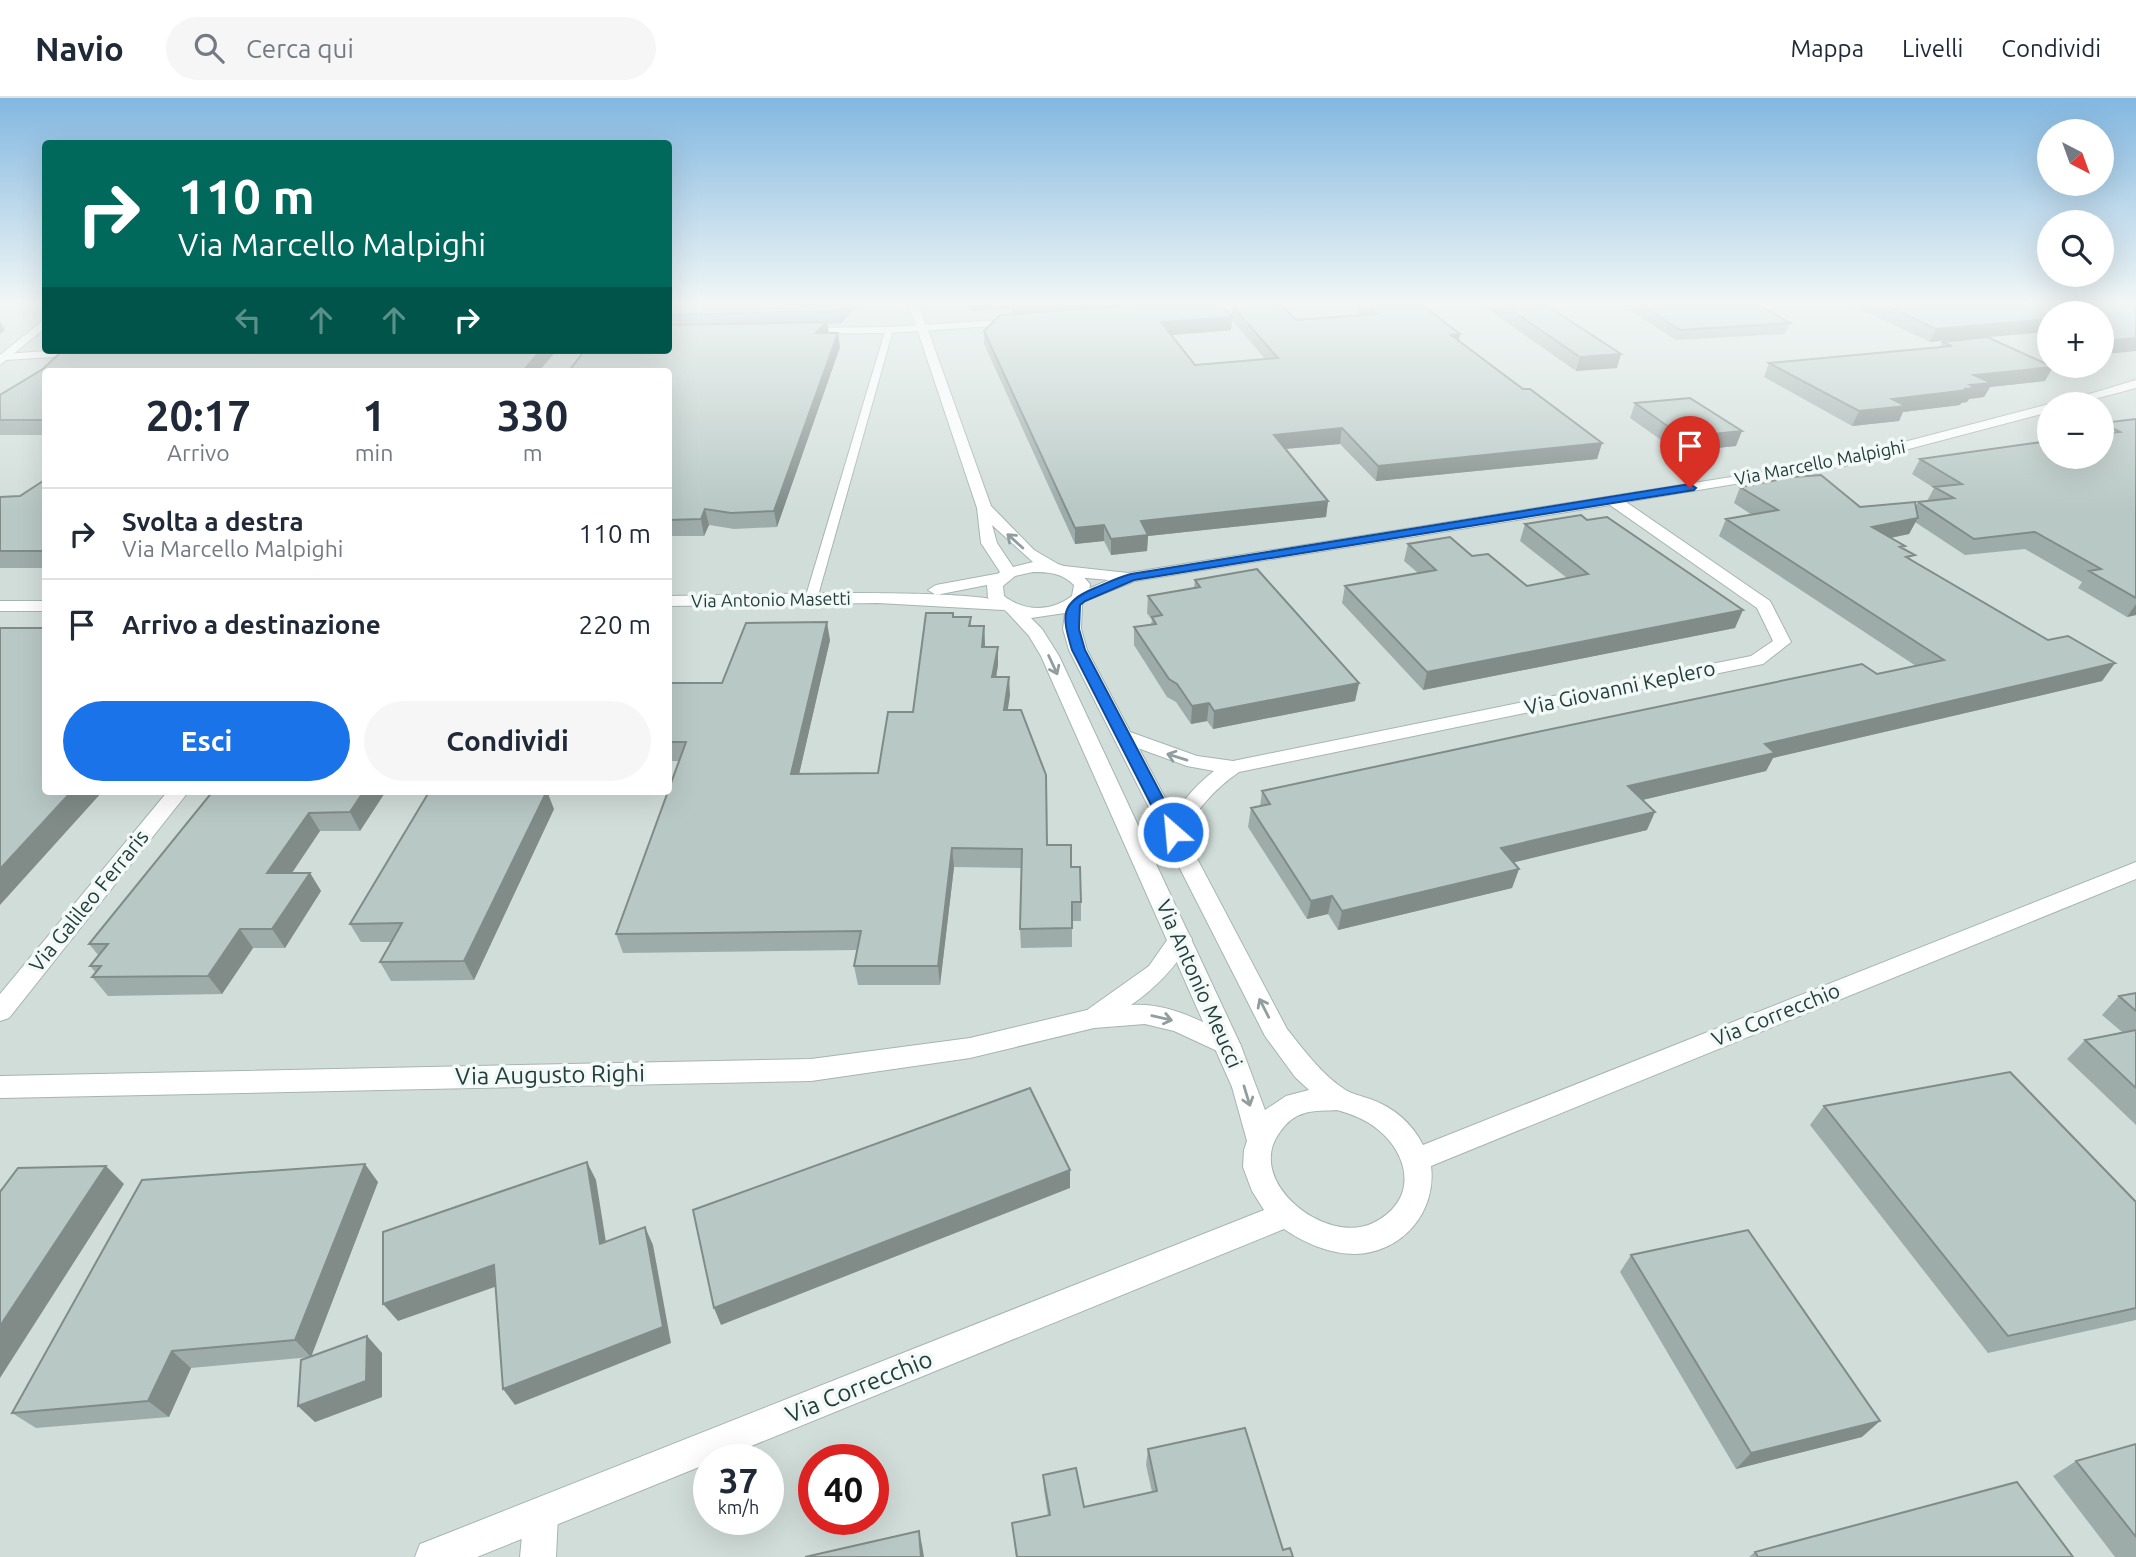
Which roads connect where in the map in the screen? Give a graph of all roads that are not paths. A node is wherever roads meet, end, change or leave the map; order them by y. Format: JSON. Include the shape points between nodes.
{"nodes":[{"id":1,"x":877,"y":373,"type":"edge"},
{"id":2,"x":938,"y":373,"type":"edge"},
{"id":3,"x":2136,"y":384,"type":"edge"},
{"id":4,"x":2106,"y":392,"type":"edge"},
{"id":5,"x":2037,"y":411,"type":"edge"},
{"id":6,"x":1612,"y":500,"type":"junction"},
{"id":7,"x":984,"y":508,"type":"junction"},
{"id":8,"x":1058,"y":569,"type":"junction"},
{"id":9,"x":1005,"y":576,"type":"junction"},
{"id":10,"x":1131,"y":577,"type":"junction"},
{"id":11,"x":874,"y":598,"type":"junction"},
{"id":12,"x":811,"y":599,"type":"junction"},
{"id":13,"x":672,"y":601,"type":"edge"},
{"id":14,"x":1077,"y":601,"type":"junction"},
{"id":15,"x":0,"y":606,"type":"edge"},
{"id":16,"x":42,"y":606,"type":"edge"},
{"id":17,"x":1009,"y":607,"type":"junction"},
{"id":18,"x":1123,"y":736,"type":"junction"},
{"id":19,"x":1233,"y":767,"type":"junction"},
{"id":20,"x":176,"y":795,"type":"edge"},
{"id":21,"x":1173,"y":832,"type":"junction"},
{"id":22,"x":2136,"y":870,"type":"edge"},
{"id":23,"x":1180,"y":939,"type":"junction"},
{"id":24,"x":0,"y":1011,"type":"edge"},
{"id":25,"x":1094,"y":1018,"type":"junction"},
{"id":26,"x":1228,"y":1046,"type":"junction"},
{"id":27,"x":0,"y":1087,"type":"edge"},
{"id":28,"x":1337,"y":1099,"type":"junction"},
{"id":29,"x":1260,"y":1139,"type":"junction"},
{"id":30,"x":1416,"y":1160,"type":"junction"},
{"id":31,"x":1285,"y":1215,"type":"junction"},
{"id":32,"x":541,"y":1515,"type":"junction"},
{"id":33,"x":433,"y":1557,"type":"edge"},
{"id":34,"x":538,"y":1557,"type":"edge"}],
"edges":[{"from":1,"to":12,"type":"lane"},
{"from":2,"to":7,"type":"street"},
{"from":3,"to":4,"type":"street"},
{"from":5,"to":6,"type":"street","name":"Via Marcello Malpighi","via":[[1844,462]]},
{"from":6,"to":10,"type":"street","name":"Via Marcello Malpighi"},
{"from":6,"to":19,"type":"street","name":"Via Giovanni Keplero","via":[[1763,606],[1782,642],[1758,660]]},
{"from":8,"to":7,"type":"street","one_way":true,"via":[[1029,553]]},
{"from":7,"to":9,"type":"street","via":[[984,535]]},
{"from":8,"to":9,"type":"street","name":"Via Antonio Masetti","via":[[1033,567]]},
{"from":8,"to":10,"type":"street","name":"Via Marcello Malpighi"},
{"from":8,"to":14,"type":"street","via":[[1082,584]]},
{"from":9,"to":11,"type":"street","name":"Via Antonio Masetti"},
{"from":9,"to":17,"type":"street","via":[[994,592]]},
{"from":10,"to":14,"type":"street","name":"Via Marcello Malpighi"},
{"from":11,"to":12,"type":"street","name":"Via Antonio Masetti"},
{"from":11,"to":17,"type":"street","name":"Via Antonio Masetti"},
{"from":12,"to":13,"type":"street","name":"Via Antonio Masetti"},
{"from":14,"to":17,"type":"street","name":"Via Antonio Masetti","via":[[1039,613]]},
{"from":14,"to":18,"type":"street","name":"Via Antonio Meucci","via":[[1072,629],[1078,650]]},
{"from":15,"to":16,"type":"street"},
{"from":17,"to":23,"type":"street","name":"Via Antonio Meucci","one_way":true,"via":[[1036,633],[1050,656]]},
{"from":19,"to":18,"type":"street","name":"Via Giovanni Keplero","one_way":true,"via":[[1194,762]]},
{"from":18,"to":21,"type":"street","name":"Via Antonio Meucci"},
{"from":19,"to":21,"type":"street","name":"Via Giovanni Keplero","via":[[1203,787]]},
{"from":20,"to":24,"type":"street","name":"Via Galileo Ferraris"},
{"from":28,"to":21,"type":"street","name":"Via Antonio Meucci","one_way":true,"via":[[1304,1069],[1278,1035]]},
{"from":22,"to":30,"type":"street","name":"Via Correcchio"},
{"from":23,"to":25,"type":"street","name":"Via Augusto Righi","via":[[1157,972]]},
{"from":23,"to":26,"type":"street","name":"Via Antonio Meucci"},
{"from":25,"to":26,"type":"street","name":"Via Augusto Righi","one_way":true,"via":[[1145,1014],[1180,1022]]},
{"from":25,"to":27,"type":"street","name":"Via Augusto Righi","via":[[970,1048],[811,1070]]},
{"from":26,"to":29,"type":"street","name":"Via Antonio Meucci","one_way":true},
{"from":28,"to":29,"type":"street","via":[[1289,1107],[1271,1120]]},
{"from":28,"to":30,"type":"street","via":[[1385,1119],[1404,1138]]},
{"from":29,"to":31,"type":"street","via":[[1256,1158],[1260,1178],[1269,1198]]},
{"from":30,"to":31,"type":"street","via":[[1420,1185],[1413,1209],[1384,1234],[1341,1240],[1311,1232]]},
{"from":31,"to":32,"type":"street","name":"Via Correcchio"},
{"from":32,"to":33,"type":"street","name":"Via Correcchio"},
{"from":32,"to":34,"type":"street"}]}
